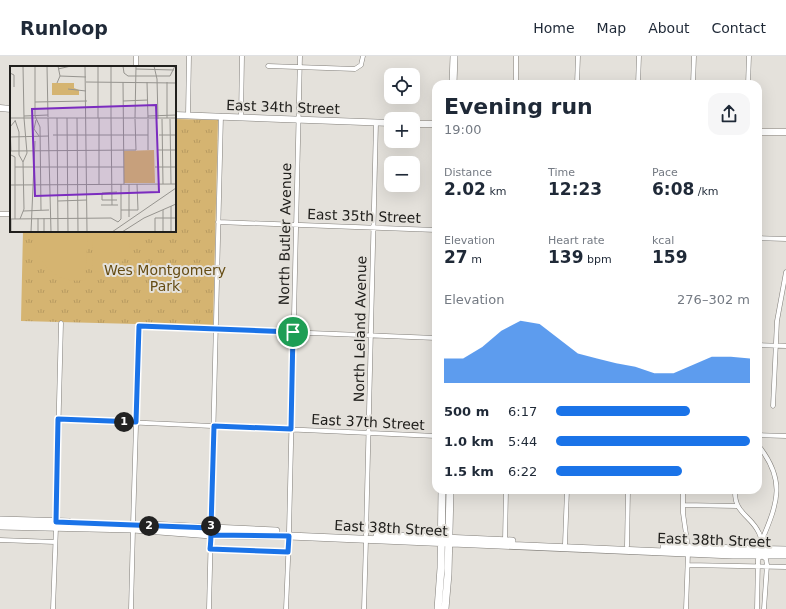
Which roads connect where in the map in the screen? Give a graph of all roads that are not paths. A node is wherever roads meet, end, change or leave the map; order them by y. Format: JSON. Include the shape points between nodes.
{"nodes":[{"id":1,"x":189,"y":56,"type":"edge"},
{"id":2,"x":242,"y":56,"type":"edge"},
{"id":3,"x":300,"y":56,"type":"edge"},
{"id":4,"x":363,"y":56,"type":"edge"},
{"id":5,"x":454,"y":56,"type":"edge"},
{"id":6,"x":516,"y":56,"type":"edge"},
{"id":7,"x":578,"y":56,"type":"edge"},
{"id":8,"x":639,"y":56,"type":"edge"},
{"id":9,"x":694,"y":56,"type":"edge"},
{"id":10,"x":748,"y":56,"type":"edge"},
{"id":11,"x":268,"y":66,"type":"dead end"},
{"id":12,"x":300,"y":67,"type":"junction"},
{"id":13,"x":453,"y":80,"type":"edge"},
{"id":14,"x":516,"y":80,"type":"edge"},
{"id":15,"x":577,"y":80,"type":"edge"},
{"id":16,"x":638,"y":80,"type":"edge"},
{"id":17,"x":693,"y":80,"type":"edge"},
{"id":18,"x":748,"y":80,"type":"edge"},
{"id":19,"x":176,"y":115,"type":"edge"},
{"id":20,"x":188,"y":115,"type":"junction"},
{"id":21,"x":221,"y":116,"type":"junction"},
{"id":22,"x":241,"y":117,"type":"junction"},
{"id":23,"x":298,"y":119,"type":"junction"},
{"id":24,"x":376,"y":122,"type":"junction"},
{"id":25,"x":384,"y":123,"type":"edge"},
{"id":26,"x":420,"y":124,"type":"edge"},
{"id":27,"x":432,"y":124,"type":"edge"},
{"id":28,"x":762,"y":132,"type":"edge"},
{"id":29,"x":786,"y":132,"type":"edge"},
{"id":30,"x":218,"y":222,"type":"junction"},
{"id":31,"x":296,"y":225,"type":"junction"},
{"id":32,"x":373,"y":228,"type":"junction"},
{"id":33,"x":432,"y":230,"type":"edge"},
{"id":34,"x":762,"y":238,"type":"edge"},
{"id":35,"x":786,"y":239,"type":"edge"},
{"id":36,"x":786,"y":272,"type":"edge"},
{"id":37,"x":61,"y":323,"type":"dead end"},
{"id":38,"x":216,"y":329,"type":"junction"},
{"id":39,"x":293,"y":332,"type":"junction"},
{"id":40,"x":371,"y":336,"type":"junction"},
{"id":41,"x":432,"y":338,"type":"edge"},
{"id":42,"x":762,"y":345,"type":"edge"},
{"id":43,"x":775,"y":346,"type":"junction"},
{"id":44,"x":786,"y":346,"type":"edge"},
{"id":45,"x":773,"y":406,"type":"dead end"},
{"id":46,"x":58,"y":419,"type":"junction"},
{"id":47,"x":136,"y":422,"type":"junction"},
{"id":48,"x":214,"y":426,"type":"junction"},
{"id":49,"x":291,"y":429,"type":"junction"},
{"id":50,"x":369,"y":433,"type":"junction"},
{"id":51,"x":432,"y":436,"type":"edge"},
{"id":52,"x":762,"y":436,"type":"edge"},
{"id":53,"x":786,"y":436,"type":"edge"},
{"id":54,"x":762,"y":451,"type":"edge"},
{"id":55,"x":442,"y":494,"type":"edge"},
{"id":56,"x":450,"y":494,"type":"edge"},
{"id":57,"x":506,"y":494,"type":"edge"},
{"id":58,"x":567,"y":494,"type":"edge"},
{"id":59,"x":628,"y":494,"type":"edge"},
{"id":60,"x":682,"y":494,"type":"edge"},
{"id":61,"x":736,"y":494,"type":"edge"},
{"id":62,"x":682,"y":505,"type":"junction"},
{"id":63,"x":737,"y":506,"type":"junction"},
{"id":64,"x":0,"y":520,"type":"edge"},
{"id":65,"x":56,"y":524,"type":"junction"},
{"id":66,"x":0,"y":526,"type":"edge"},
{"id":67,"x":133,"y":527,"type":"junction"},
{"id":68,"x":211,"y":532,"type":"junction"},
{"id":69,"x":289,"y":534,"type":"junction"},
{"id":70,"x":366,"y":538,"type":"junction"},
{"id":71,"x":0,"y":540,"type":"edge"},
{"id":72,"x":446,"y":541,"type":"junction"},
{"id":73,"x":505,"y":541,"type":"junction"},
{"id":74,"x":762,"y":541,"type":"junction"},
{"id":75,"x":55,"y":542,"type":"junction"},
{"id":76,"x":565,"y":544,"type":"junction"},
{"id":77,"x":627,"y":546,"type":"junction"},
{"id":78,"x":210,"y":549,"type":"junction"},
{"id":79,"x":688,"y":550,"type":"junction"},
{"id":80,"x":786,"y":550,"type":"edge"},
{"id":81,"x":288,"y":552,"type":"junction"},
{"id":82,"x":762,"y":553,"type":"junction"},
{"id":83,"x":786,"y":555,"type":"edge"},
{"id":84,"x":688,"y":565,"type":"junction"},
{"id":85,"x":757,"y":567,"type":"junction"},
{"id":86,"x":766,"y":567,"type":"junction"},
{"id":87,"x":786,"y":567,"type":"edge"},
{"id":88,"x":53,"y":609,"type":"edge"},
{"id":89,"x":131,"y":609,"type":"edge"},
{"id":90,"x":209,"y":609,"type":"edge"},
{"id":91,"x":286,"y":609,"type":"edge"},
{"id":92,"x":364,"y":609,"type":"edge"},
{"id":93,"x":438,"y":609,"type":"edge"},
{"id":94,"x":445,"y":609,"type":"edge"},
{"id":95,"x":686,"y":609,"type":"edge"},
{"id":96,"x":757,"y":609,"type":"edge"},
{"id":97,"x":764,"y":609,"type":"edge"}],
"edges":[{"from":1,"to":20,"type":"street"},
{"from":2,"to":22,"type":"street"},
{"from":3,"to":12,"type":"street","name":"North Butler Avenue"},
{"from":4,"to":12,"type":"street","via":[[360,67],[355,69]]},
{"from":5,"to":13,"type":"main road"},
{"from":6,"to":14,"type":"street"},
{"from":7,"to":15,"type":"street"},
{"from":8,"to":16,"type":"street"},
{"from":9,"to":17,"type":"street"},
{"from":10,"to":18,"type":"street"},
{"from":11,"to":12,"type":"street"},
{"from":12,"to":23,"type":"street","name":"North Butler Avenue"},
{"from":19,"to":20,"type":"main road","name":"East 34th Street"},
{"from":20,"to":21,"type":"main road","name":"East 34th Street"},
{"from":21,"to":22,"type":"main road","name":"East 34th Street"},
{"from":21,"to":30,"type":"street"},
{"from":22,"to":23,"type":"main road","name":"East 34th Street"},
{"from":23,"to":24,"type":"main road","name":"East 34th Street"},
{"from":23,"to":31,"type":"street","name":"North Butler Avenue"},
{"from":24,"to":25,"type":"main road","name":"East 34th Street"},
{"from":24,"to":32,"type":"street","name":"North Leland Avenue"},
{"from":26,"to":27,"type":"main road"},
{"from":28,"to":29,"type":"main road"},
{"from":30,"to":31,"type":"street","name":"East 35th Street"},
{"from":30,"to":38,"type":"street"},
{"from":31,"to":32,"type":"street","name":"East 35th Street"},
{"from":31,"to":39,"type":"street","name":"North Butler Avenue"},
{"from":32,"to":33,"type":"street","name":"East 35th Street"},
{"from":32,"to":40,"type":"street","name":"North Leland Avenue"},
{"from":34,"to":35,"type":"street"},
{"from":36,"to":43,"type":"street"},
{"from":37,"to":46,"type":"street"},
{"from":38,"to":39,"type":"street"},
{"from":38,"to":47,"type":"street","via":[[139,326]]},
{"from":38,"to":48,"type":"street"},
{"from":39,"to":40,"type":"street"},
{"from":39,"to":49,"type":"street","name":"North Butler Avenue"},
{"from":40,"to":41,"type":"street"},
{"from":40,"to":50,"type":"street","name":"North Leland Avenue"},
{"from":42,"to":43,"type":"street"},
{"from":43,"to":44,"type":"street"},
{"from":43,"to":45,"type":"street"},
{"from":46,"to":47,"type":"street","name":"East 37th Street"},
{"from":46,"to":65,"type":"street"},
{"from":47,"to":48,"type":"street","name":"East 37th Street"},
{"from":47,"to":67,"type":"street"},
{"from":48,"to":49,"type":"street","name":"East 37th Street"},
{"from":48,"to":68,"type":"street"},
{"from":49,"to":50,"type":"street","name":"East 37th Street"},
{"from":49,"to":69,"type":"street","name":"North Butler Avenue"},
{"from":50,"to":51,"type":"street","name":"East 37th Street"},
{"from":50,"to":70,"type":"street","name":"North Leland Avenue"},
{"from":52,"to":53,"type":"street"},
{"from":54,"to":74,"type":"street","via":[[772,466],[778,487],[776,506]]},
{"from":55,"to":72,"type":"main road"},
{"from":56,"to":72,"type":"main road"},
{"from":57,"to":73,"type":"street"},
{"from":58,"to":76,"type":"street"},
{"from":59,"to":77,"type":"street"},
{"from":60,"to":62,"type":"street"},
{"from":61,"to":63,"type":"street"},
{"from":62,"to":63,"type":"street"},
{"from":62,"to":79,"type":"street"},
{"from":63,"to":74,"type":"street","via":[[757,529]]},
{"from":64,"to":65,"type":"main road","name":"East 38th Street"},
{"from":65,"to":66,"type":"main road","name":"East 38th Street"},
{"from":65,"to":67,"type":"main road","name":"East 38th Street"},
{"from":65,"to":75,"type":"street"},
{"from":67,"to":68,"type":"main road","name":"East 38th Street"},
{"from":67,"to":89,"type":"street"},
{"from":68,"to":69,"type":"main road","name":"East 38th Street"},
{"from":68,"to":78,"type":"street"},
{"from":69,"to":70,"type":"main road","name":"East 38th Street"},
{"from":69,"to":81,"type":"street","name":"North Butler Avenue"},
{"from":70,"to":72,"type":"main road","name":"East 38th Street"},
{"from":70,"to":92,"type":"street","name":"North Leland Avenue"},
{"from":71,"to":75,"type":"street"},
{"from":72,"to":73,"type":"main road","name":"East 38th Street"},
{"from":72,"to":79,"type":"main road","name":"East 38th Street"},
{"from":72,"to":93,"type":"main road"},
{"from":72,"to":94,"type":"main road"},
{"from":73,"to":76,"type":"main road","name":"East 38th Street"},
{"from":74,"to":82,"type":"street"},
{"from":75,"to":88,"type":"street"},
{"from":76,"to":77,"type":"main road","name":"East 38th Street"},
{"from":77,"to":79,"type":"main road","name":"East 38th Street"},
{"from":78,"to":81,"type":"street"},
{"from":78,"to":90,"type":"street"},
{"from":79,"to":82,"type":"main road","name":"East 38th Street"},
{"from":79,"to":84,"type":"street"},
{"from":80,"to":82,"type":"main road","name":"East 38th Street"},
{"from":81,"to":91,"type":"street","name":"North Butler Avenue"},
{"from":82,"to":83,"type":"main road","name":"East 38th Street"},
{"from":82,"to":85,"type":"street"},
{"from":82,"to":86,"type":"street","via":[[766,559]]},
{"from":84,"to":85,"type":"street"},
{"from":84,"to":95,"type":"street"},
{"from":85,"to":86,"type":"street"},
{"from":85,"to":96,"type":"street"},
{"from":86,"to":87,"type":"street"},
{"from":86,"to":97,"type":"street"}]}
